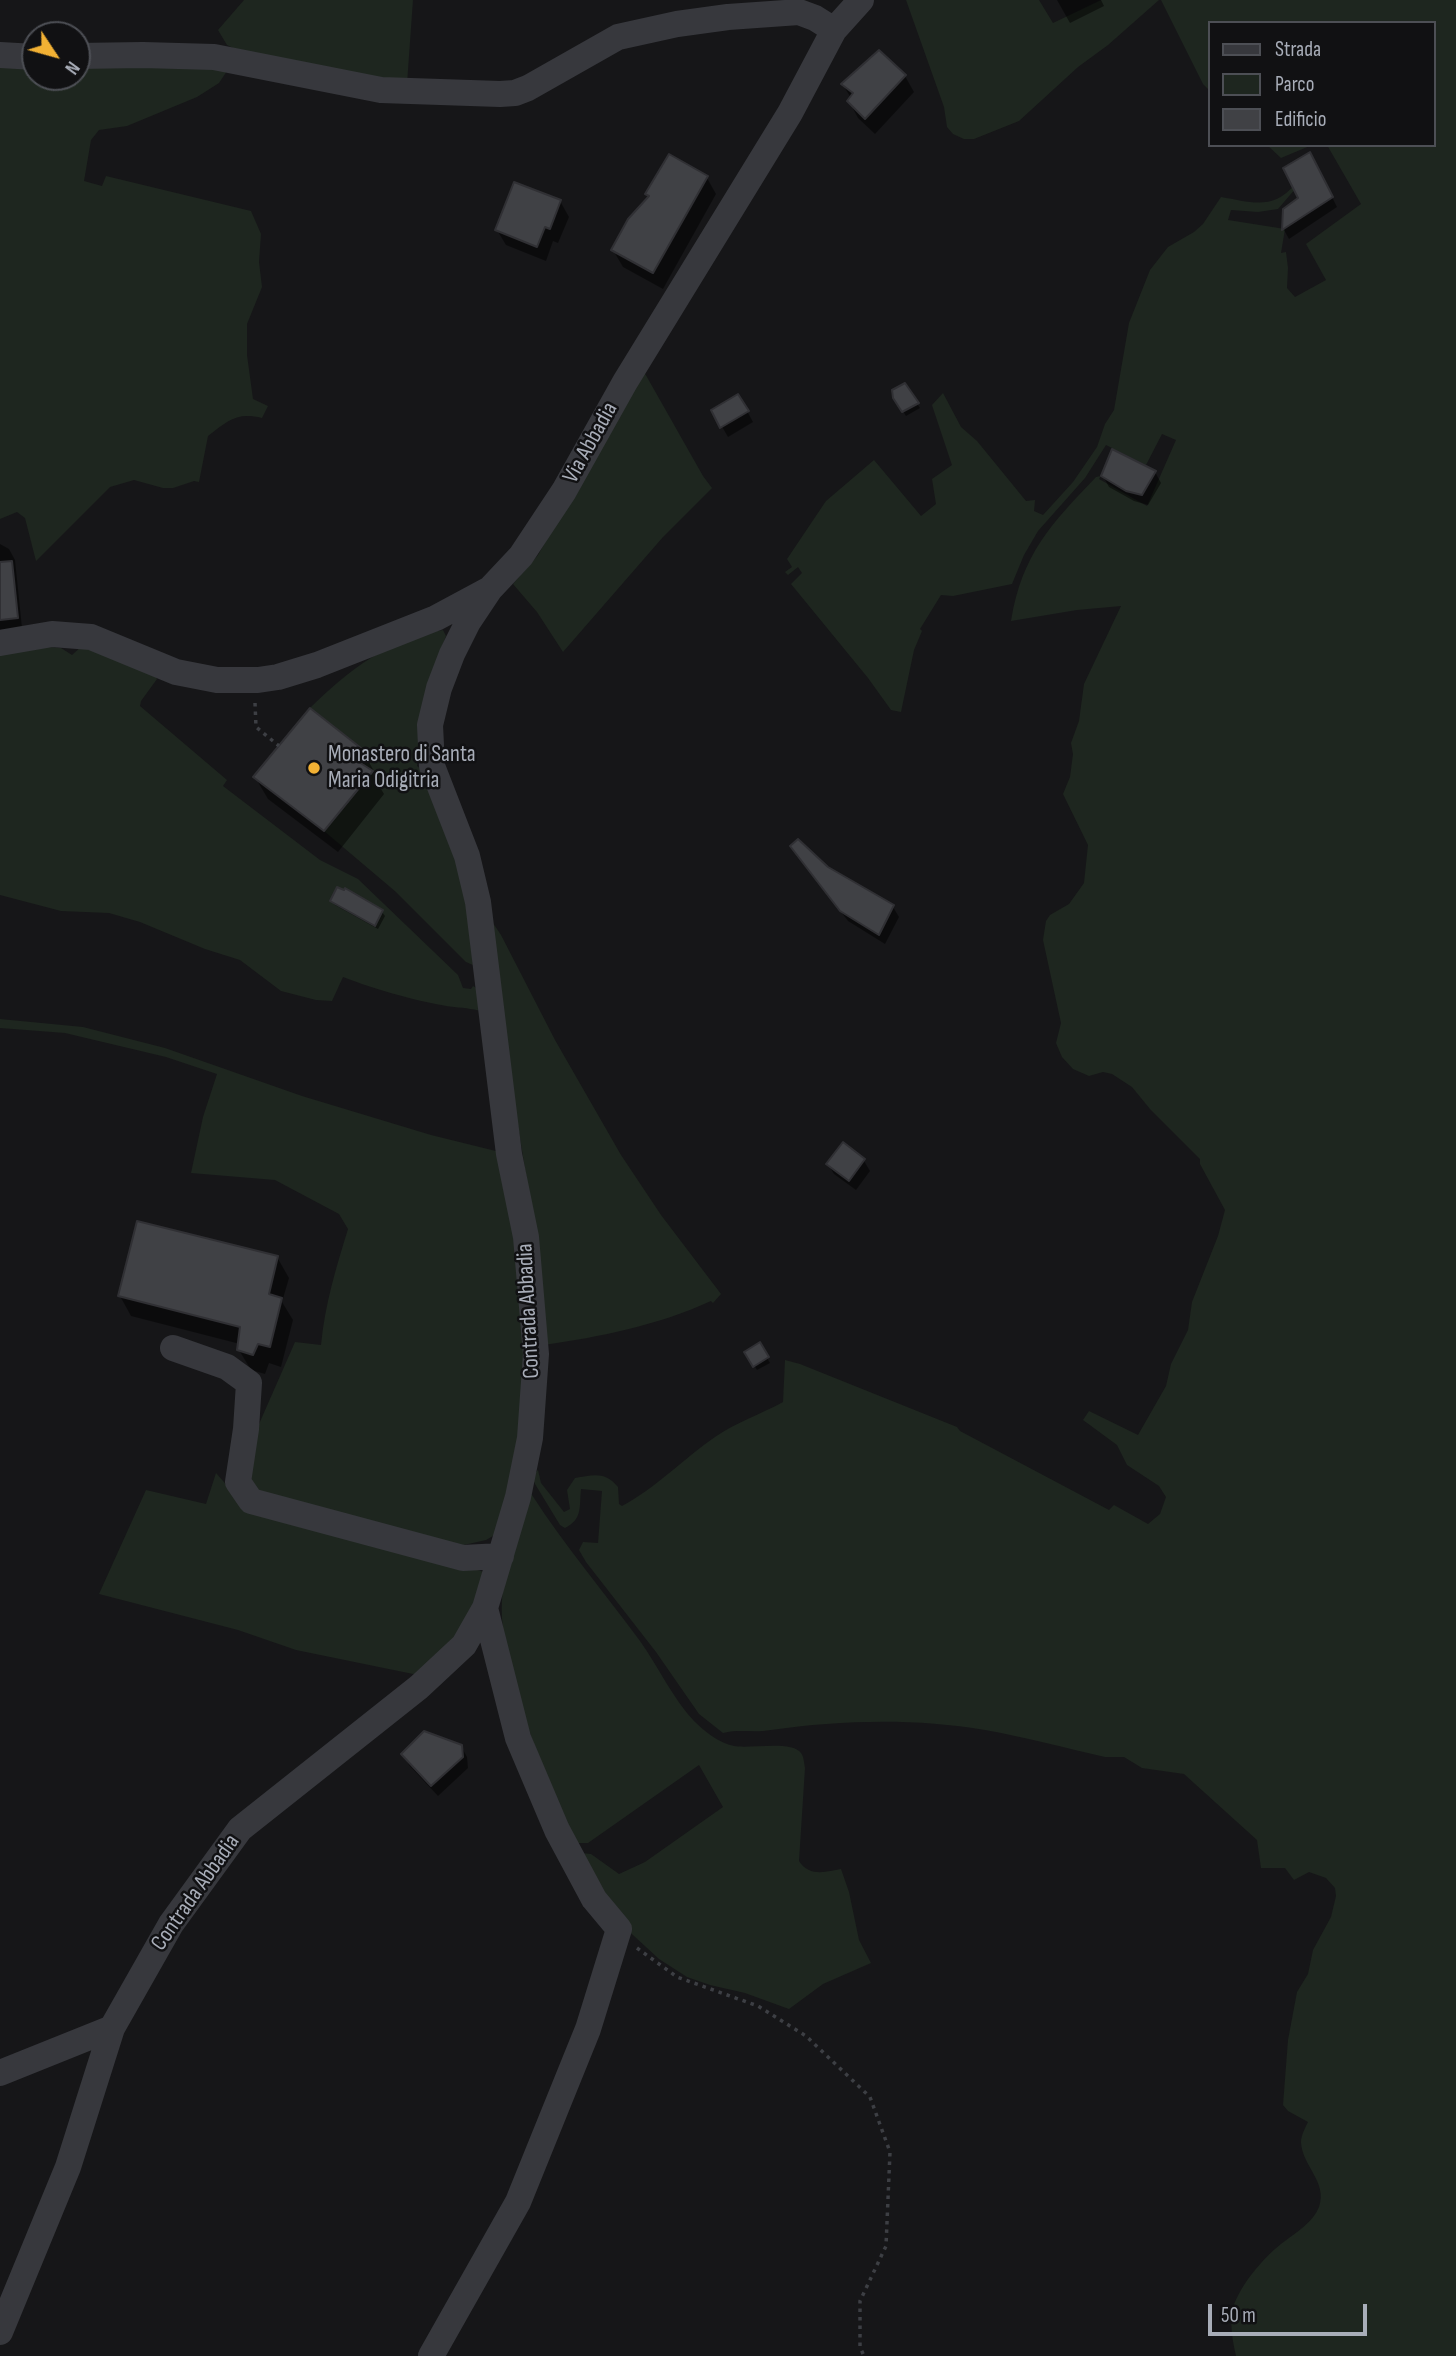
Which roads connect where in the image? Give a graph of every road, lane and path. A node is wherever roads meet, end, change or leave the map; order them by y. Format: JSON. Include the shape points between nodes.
{"nodes":[{"id":1,"x":861,"y":0,"type":"edge"},
{"id":2,"x":797,"y":6,"type":"edge"},
{"id":3,"x":834,"y":30,"type":"junction"},
{"id":4,"x":0,"y":55,"type":"edge"},
{"id":5,"x":21,"y":56,"type":"edge"},
{"id":6,"x":91,"y":56,"type":"edge"},
{"id":7,"x":490,"y":589,"type":"junction"},
{"id":8,"x":0,"y":643,"type":"edge"},
{"id":9,"x":258,"y":680,"type":"junction"},
{"id":10,"x":279,"y":746,"type":"dead end"},
{"id":11,"x":173,"y":1348,"type":"dead end"},
{"id":12,"x":501,"y":1556,"type":"junction"},
{"id":13,"x":485,"y":1608,"type":"junction"},
{"id":14,"x":619,"y":1929,"type":"junction"},
{"id":15,"x":112,"y":2028,"type":"junction"},
{"id":16,"x":0,"y":2073,"type":"edge"},
{"id":17,"x":0,"y":2332,"type":"edge"},
{"id":18,"x":432,"y":2356,"type":"edge"},
{"id":19,"x":864,"y":2356,"type":"edge"}],
"edges":[{"from":1,"to":3,"type":"street","name":"Via Abbadia"},
{"from":2,"to":3,"type":"street"},
{"from":2,"to":6,"type":"street","via":[[618,37],[538,83],[500,94],[381,90],[214,57]]},
{"from":3,"to":7,"type":"street","name":"Via Abbadia","via":[[790,113],[625,382],[564,491],[521,555]]},
{"from":4,"to":5,"type":"street"},
{"from":7,"to":9,"type":"street","name":"Via Abbadia","via":[[436,618],[317,665]]},
{"from":7,"to":12,"type":"street","name":"Contrada Abbadia","via":[[453,654],[430,725],[432,766],[467,856],[478,902],[509,1154],[526,1237],[535,1341],[530,1438]]},
{"from":8,"to":9,"type":"street","name":"Via Abbadia","via":[[52,634],[91,637],[169,669],[217,680]]},
{"from":9,"to":10,"type":"path","via":[[256,727]]},
{"from":11,"to":12,"type":"street","via":[[226,1367],[248,1383],[238,1482],[251,1501],[463,1558]]},
{"from":12,"to":13,"type":"street","name":"Contrada Abbadia"},
{"from":13,"to":14,"type":"street","via":[[518,1738],[557,1830],[594,1899]]},
{"from":13,"to":15,"type":"street","name":"Contrada Abbadia","via":[[464,1645],[419,1687],[240,1829],[171,1924]]},
{"from":14,"to":18,"type":"street","via":[[588,2029],[519,2202]]},
{"from":14,"to":19,"type":"path","via":[[630,1943],[677,1978],[758,2006],[806,2036],[870,2097],[890,2152],[886,2246],[860,2301]]},
{"from":15,"to":16,"type":"street"},
{"from":15,"to":17,"type":"street","name":"Contrada Abbadia","via":[[68,2167]]}]}
